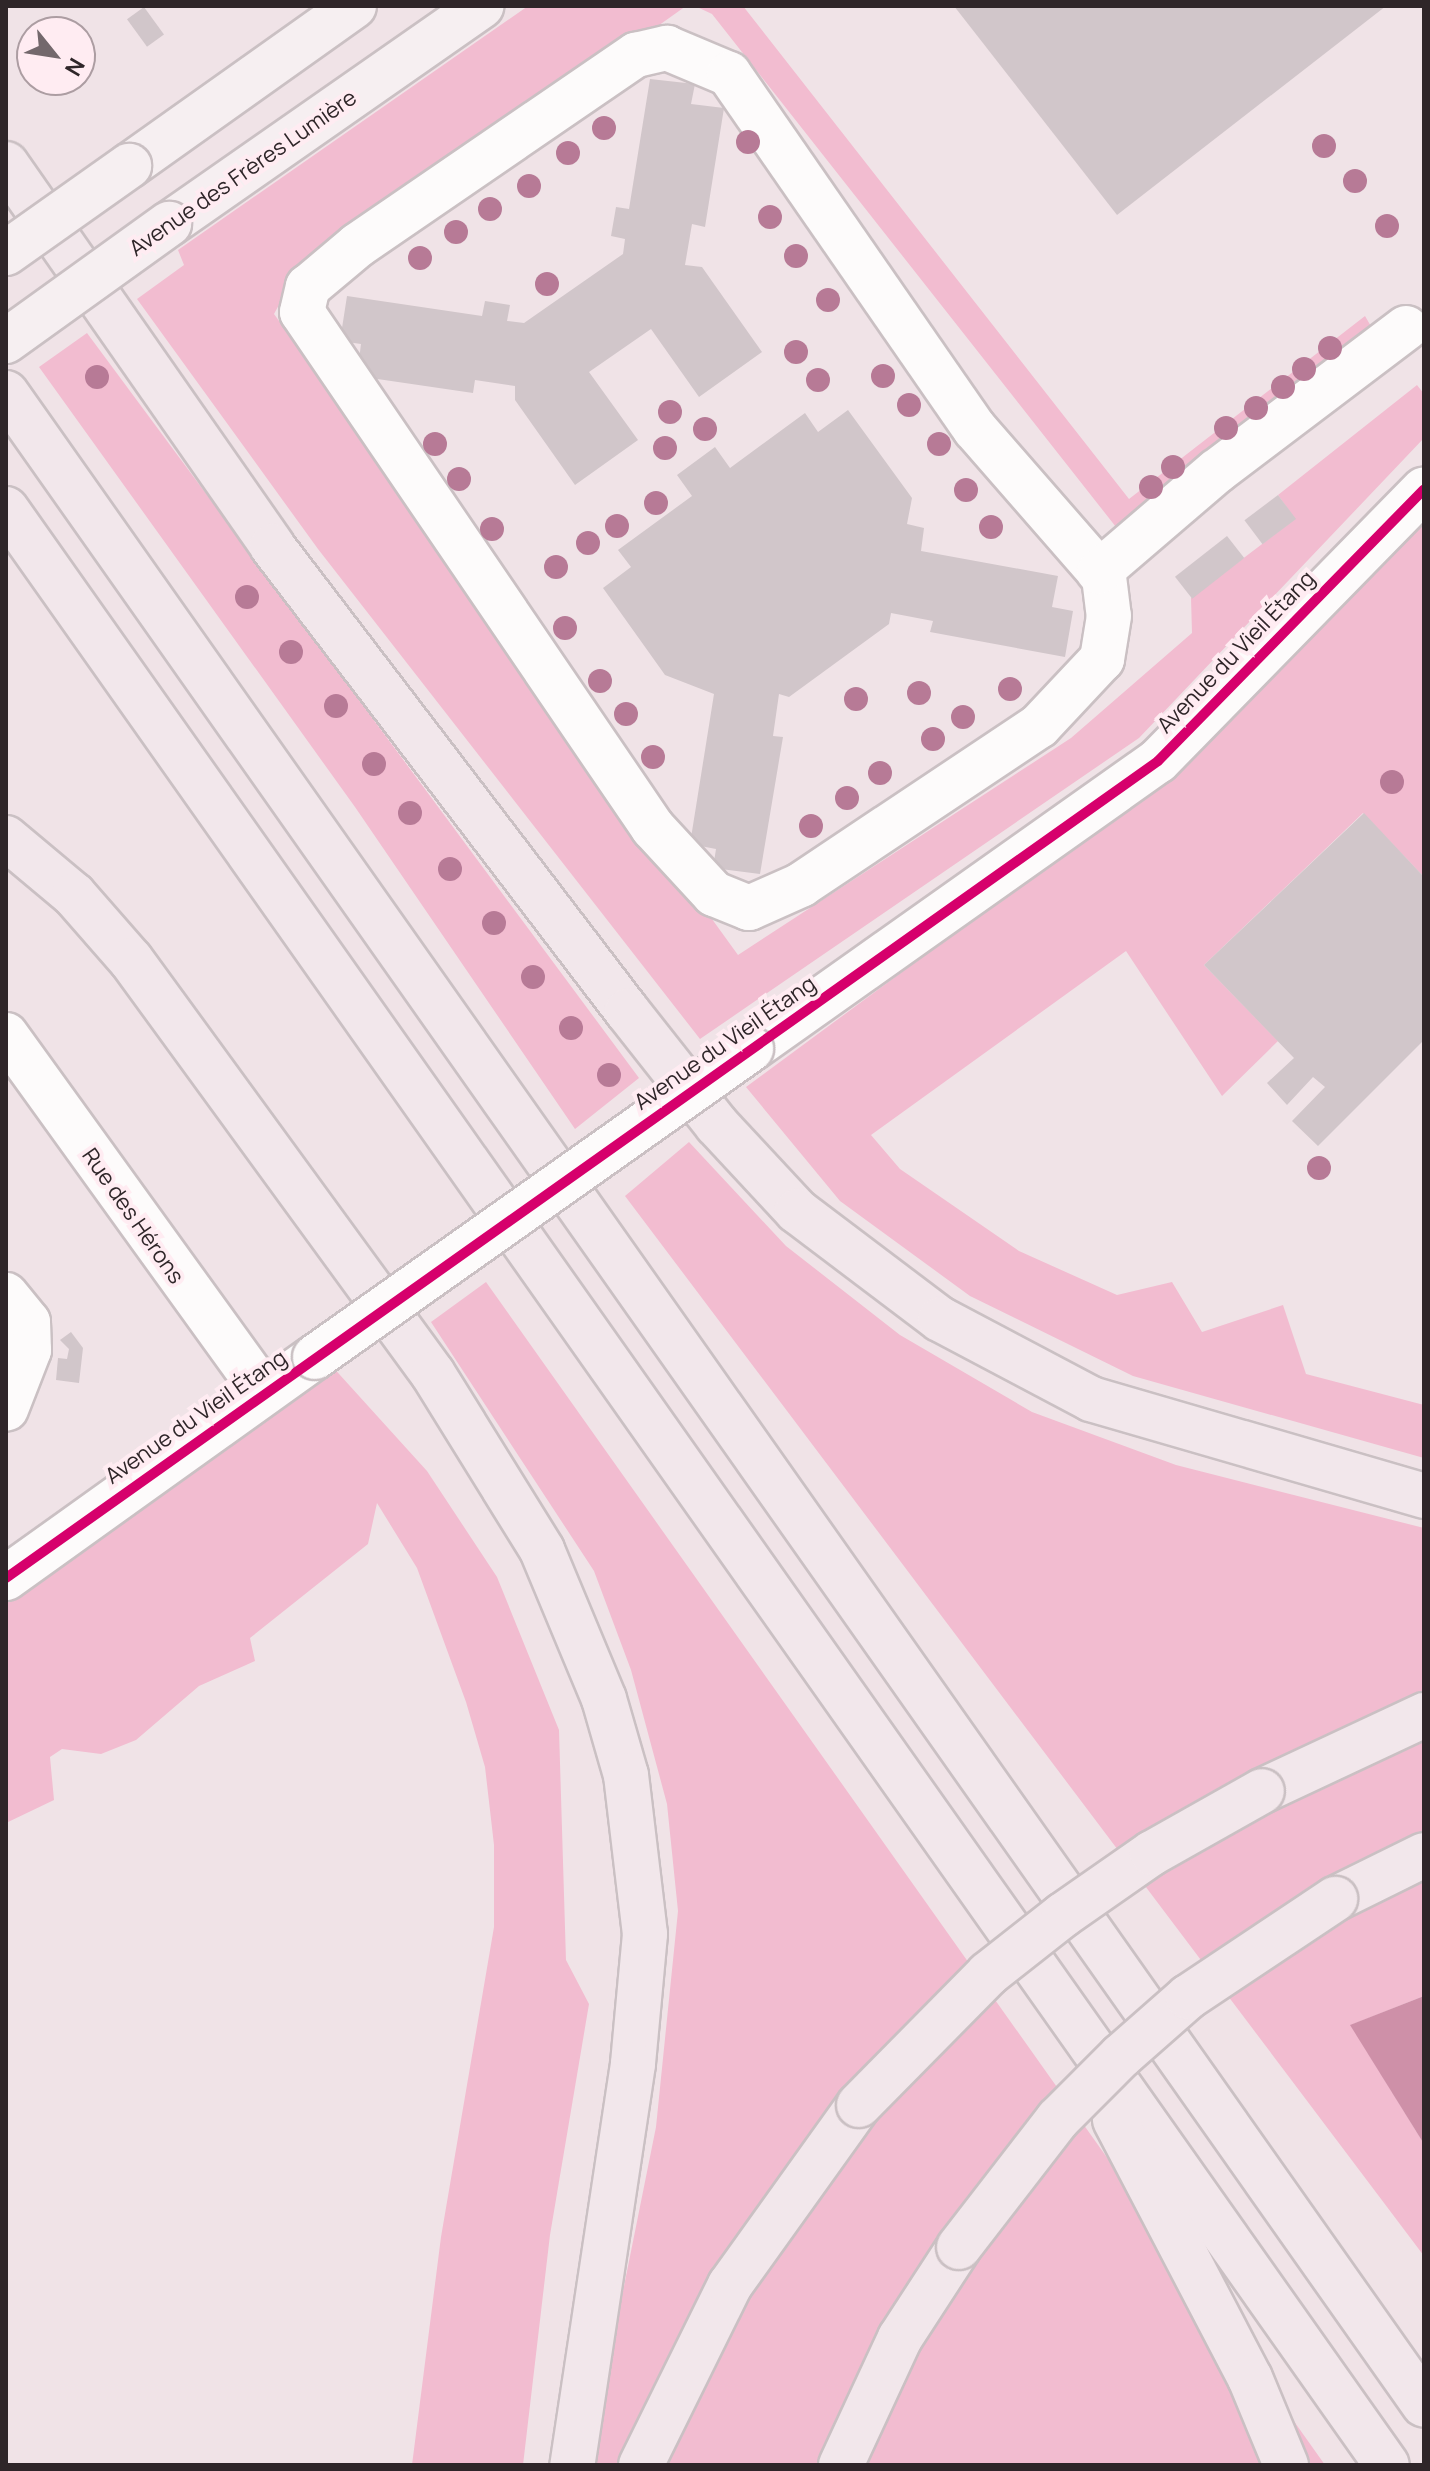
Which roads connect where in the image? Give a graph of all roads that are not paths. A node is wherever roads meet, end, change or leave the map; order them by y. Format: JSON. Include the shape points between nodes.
{"nodes":[{"id":1,"x":354,"y":6,"type":"edge"},
{"id":2,"x":482,"y":6,"type":"edge"},
{"id":3,"x":6,"y":164,"type":"edge"},
{"id":4,"x":6,"y":253,"type":"edge"},
{"id":5,"x":1406,"y":328,"type":"dead end"},
{"id":6,"x":6,"y":341,"type":"edge"},
{"id":7,"x":6,"y":393,"type":"edge"},
{"id":8,"x":1424,"y":489,"type":"edge"},
{"id":9,"x":6,"y":509,"type":"edge"},
{"id":10,"x":1099,"y":572,"type":"junction"},
{"id":11,"x":6,"y":838,"type":"edge"},
{"id":12,"x":6,"y":1035,"type":"edge"},
{"id":13,"x":6,"y":1295,"type":"edge"},
{"id":14,"x":264,"y":1393,"type":"junction"},
{"id":15,"x":6,"y":1409,"type":"edge"},
{"id":16,"x":1424,"y":1496,"type":"edge"},
{"id":17,"x":6,"y":1578,"type":"edge"},
{"id":18,"x":1424,"y":1715,"type":"edge"},
{"id":19,"x":1424,"y":1855,"type":"edge"},
{"id":20,"x":1036,"y":1969,"type":"junction"},
{"id":21,"x":1424,"y":2405,"type":"edge"},
{"id":22,"x":572,"y":2465,"type":"edge"},
{"id":23,"x":641,"y":2465,"type":"edge"},
{"id":24,"x":841,"y":2465,"type":"edge"},
{"id":25,"x":1286,"y":2465,"type":"edge"},
{"id":26,"x":1387,"y":2465,"type":"edge"}],
"edges":[{"from":1,"to":4,"type":"main road","bridge":true},
{"from":2,"to":6,"type":"main road","name":"Avenue des Frères Lumière","bridge":true},
{"from":3,"to":16,"type":"highway","via":[[272,546],[654,1046],[797,1211],[940,1319],[1091,1399]]},
{"from":5,"to":10,"type":"street","via":[[1217,471]]},
{"from":7,"to":21,"type":"highway"},
{"from":8,"to":14,"type":"street","name":"Avenue du Vieil Étang","bridge":true,"via":[[1158,761]]},
{"from":9,"to":20,"type":"highway"},
{"from":10,"to":10,"type":"street","via":[[1109,616],[1102,659],[1039,726],[801,885],[749,908],[714,894],[653,828],[315,337],[302,312],[308,287],[358,245],[636,55],[667,48],[696,55],[729,74],[975,429]]},
{"from":11,"to":22,"type":"highway","via":[[74,895],[131,960],[433,1374],[542,1550],[604,1699],[626,1775],[645,1934],[633,2064]]},
{"from":12,"to":14,"type":"street","name":"Rue des Hérons"},
{"from":13,"to":15,"type":"street","via":[[28,1322],[29,1350]]},
{"from":14,"to":17,"type":"street","name":"Avenue du Vieil Étang"},
{"from":18,"to":23,"type":"highway","bridge":true,"via":[[1262,1791],[1152,1853],[988,1974],[859,2105],[730,2285]]},
{"from":19,"to":24,"type":"highway","bridge":true,"via":[[1335,1899],[1188,1997],[1058,2119],[959,2247],[900,2338]]},
{"from":20,"to":25,"type":"highway","via":[[1250,2378]]},
{"from":20,"to":26,"type":"highway"}]}
